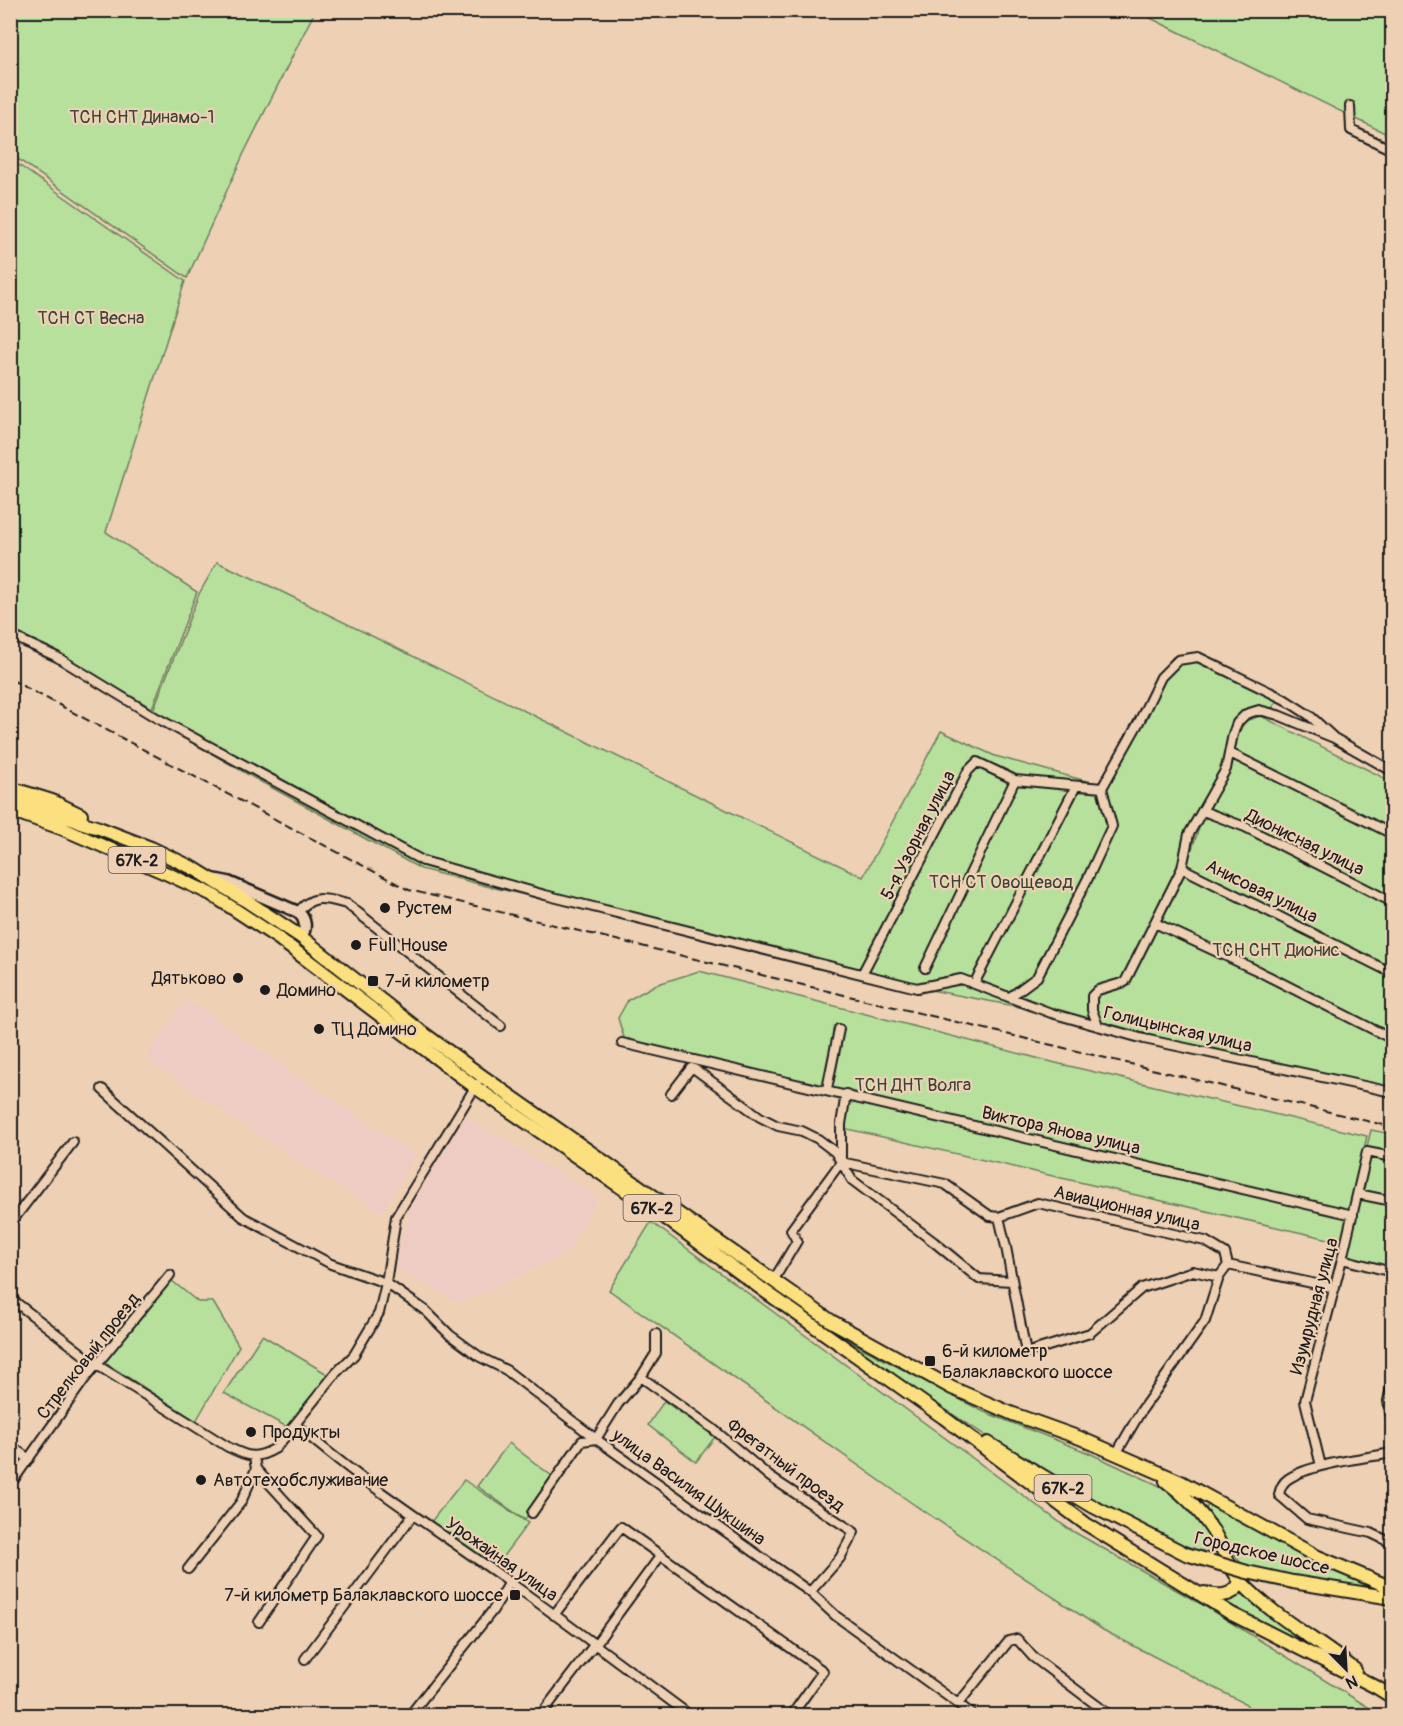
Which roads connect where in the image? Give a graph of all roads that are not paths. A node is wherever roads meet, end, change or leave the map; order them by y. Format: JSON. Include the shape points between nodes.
{"nodes":[{"id":1,"x":1350,"y":106,"type":"dead end"},
{"id":2,"x":1392,"y":150,"type":"edge"},
{"id":3,"x":10,"y":635,"type":"edge"},
{"id":4,"x":1334,"y":738,"type":"junction"},
{"id":5,"x":1230,"y":753,"type":"junction"},
{"id":6,"x":1392,"y":771,"type":"edge"},
{"id":7,"x":1015,"y":780,"type":"junction"},
{"id":8,"x":1076,"y":786,"type":"junction"},
{"id":9,"x":10,"y":788,"type":"edge"},
{"id":10,"x":1102,"y":788,"type":"junction"},
{"id":11,"x":10,"y":799,"type":"edge"},
{"id":12,"x":10,"y":810,"type":"edge"},
{"id":13,"x":1203,"y":810,"type":"junction"},
{"id":14,"x":99,"y":828,"type":"junction"},
{"id":15,"x":1392,"y":834,"type":"edge"},
{"id":16,"x":1182,"y":868,"type":"junction"},
{"id":17,"x":210,"y":878,"type":"junction"},
{"id":18,"x":1392,"y":902,"type":"edge"},
{"id":19,"x":298,"y":912,"type":"junction"},
{"id":20,"x":1155,"y":923,"type":"junction"},
{"id":21,"x":301,"y":937,"type":"junction"},
{"id":22,"x":278,"y":938,"type":"junction"},
{"id":23,"x":925,"y":968,"type":"dead end"},
{"id":24,"x":1392,"y":973,"type":"edge"},
{"id":25,"x":862,"y":974,"type":"junction"},
{"id":26,"x":974,"y":984,"type":"junction"},
{"id":27,"x":1010,"y":997,"type":"junction"},
{"id":28,"x":501,"y":1026,"type":"dead end"},
{"id":29,"x":1098,"y":1026,"type":"junction"},
{"id":30,"x":840,"y":1029,"type":"dead end"},
{"id":31,"x":1392,"y":1039,"type":"edge"},
{"id":32,"x":622,"y":1042,"type":"dead end"},
{"id":33,"x":479,"y":1082,"type":"junction"},
{"id":34,"x":102,"y":1089,"type":"dead end"},
{"id":35,"x":826,"y":1089,"type":"junction"},
{"id":36,"x":1392,"y":1092,"type":"edge"},
{"id":37,"x":846,"y":1094,"type":"junction"},
{"id":38,"x":671,"y":1095,"type":"dead end"},
{"id":39,"x":73,"y":1142,"type":"dead end"},
{"id":40,"x":1392,"y":1157,"type":"edge"},
{"id":41,"x":841,"y":1162,"type":"junction"},
{"id":42,"x":1358,"y":1194,"type":"junction"},
{"id":43,"x":1392,"y":1202,"type":"edge"},
{"id":44,"x":1353,"y":1215,"type":"junction"},
{"id":45,"x":999,"y":1217,"type":"junction"},
{"id":46,"x":10,"y":1224,"type":"edge"},
{"id":47,"x":1342,"y":1259,"type":"junction"},
{"id":48,"x":1228,"y":1265,"type":"junction"},
{"id":49,"x":1392,"y":1272,"type":"edge"},
{"id":50,"x":170,"y":1275,"type":"dead end"},
{"id":51,"x":1219,"y":1277,"type":"junction"},
{"id":52,"x":773,"y":1281,"type":"junction"},
{"id":53,"x":1011,"y":1281,"type":"junction"},
{"id":54,"x":386,"y":1283,"type":"junction"},
{"id":55,"x":1335,"y":1288,"type":"junction"},
{"id":56,"x":10,"y":1298,"type":"edge"},
{"id":57,"x":656,"y":1334,"type":"dead end"},
{"id":58,"x":97,"y":1365,"type":"junction"},
{"id":59,"x":641,"y":1377,"type":"junction"},
{"id":60,"x":1392,"y":1382,"type":"edge"},
{"id":61,"x":943,"y":1417,"type":"junction"},
{"id":62,"x":1392,"y":1424,"type":"edge"},
{"id":63,"x":296,"y":1425,"type":"junction"},
{"id":64,"x":596,"y":1438,"type":"junction"},
{"id":65,"x":10,"y":1445,"type":"edge"},
{"id":66,"x":1392,"y":1453,"type":"edge"},
{"id":67,"x":1116,"y":1454,"type":"junction"},
{"id":68,"x":254,"y":1457,"type":"junction"},
{"id":69,"x":29,"y":1459,"type":"junction"},
{"id":70,"x":1143,"y":1466,"type":"junction"},
{"id":71,"x":1321,"y":1466,"type":"junction"},
{"id":72,"x":256,"y":1469,"type":"junction"},
{"id":73,"x":10,"y":1485,"type":"edge"},
{"id":74,"x":532,"y":1513,"type":"dead end"},
{"id":75,"x":413,"y":1515,"type":"junction"},
{"id":76,"x":1392,"y":1543,"type":"edge"},
{"id":77,"x":661,"y":1555,"type":"junction"},
{"id":78,"x":188,"y":1569,"type":"dead end"},
{"id":79,"x":1240,"y":1581,"type":"junction"},
{"id":80,"x":510,"y":1582,"type":"junction"},
{"id":81,"x":1189,"y":1587,"type":"junction"},
{"id":82,"x":1392,"y":1588,"type":"edge"},
{"id":83,"x":810,"y":1592,"type":"junction"},
{"id":84,"x":1392,"y":1599,"type":"edge"},
{"id":85,"x":554,"y":1615,"type":"junction"},
{"id":86,"x":259,"y":1622,"type":"dead end"},
{"id":87,"x":595,"y":1645,"type":"junction"},
{"id":88,"x":305,"y":1659,"type":"dead end"},
{"id":89,"x":1376,"y":1687,"type":"junction"},
{"id":90,"x":1392,"y":1697,"type":"edge"},
{"id":91,"x":957,"y":1704,"type":"junction"},
{"id":92,"x":681,"y":1713,"type":"edge"},
{"id":93,"x":409,"y":1716,"type":"edge"},
{"id":94,"x":540,"y":1716,"type":"edge"},
{"id":95,"x":692,"y":1716,"type":"edge"},
{"id":96,"x":791,"y":1716,"type":"edge"},
{"id":97,"x":975,"y":1716,"type":"edge"},
{"id":98,"x":1112,"y":1716,"type":"edge"}],
"edges":[{"from":1,"to":2,"type":"street","via":[[1351,130]]},
{"from":3,"to":25,"type":"street","via":[[57,657],[155,717],[423,861]]},
{"from":4,"to":5,"type":"street","via":[[1259,710],[1246,714],[1237,723]]},
{"from":4,"to":6,"type":"street"},
{"from":4,"to":10,"type":"street","via":[[1284,699],[1198,657],[1178,660],[1161,677]]},
{"from":5,"to":13,"type":"street","via":[[1226,769]]},
{"from":5,"to":15,"type":"street"},
{"from":7,"to":8,"type":"street","name":"5-я Узорная улица"},
{"from":7,"to":23,"type":"street"},
{"from":7,"to":25,"type":"street","name":"5-я Узорная улица","via":[[977,762],[968,771]]},
{"from":8,"to":10,"type":"street","name":"5-я Узорная улица"},
{"from":8,"to":26,"type":"street"},
{"from":9,"to":14,"type":"main road","via":[[52,801]]},
{"from":10,"to":27,"type":"street","via":[[1112,826],[1037,977]]},
{"from":11,"to":14,"type":"main road","number":"67К-2"},
{"from":12,"to":22,"type":"main road","number":"67К-2","via":[[61,828],[211,894]]},
{"from":13,"to":16,"type":"street","via":[[1189,834]]},
{"from":13,"to":18,"type":"street","name":"Дионисная улица","via":[[1245,827]]},
{"from":14,"to":17,"type":"main road","number":"67К-2","via":[[151,848]]},
{"from":16,"to":20,"type":"street"},
{"from":16,"to":24,"type":"street","name":"Анисовая улица"},
{"from":17,"to":19,"type":"street"},
{"from":17,"to":21,"type":"main road","number":"67К-2"},
{"from":19,"to":21,"type":"street","via":[[304,921],[305,932]]},
{"from":19,"to":28,"type":"street","via":[[306,902],[323,898],[347,904]]},
{"from":20,"to":29,"type":"street","via":[[1125,982],[1098,990],[1092,996]]},
{"from":20,"to":31,"type":"street"},
{"from":21,"to":22,"type":"main road","via":[[295,941]]},
{"from":21,"to":33,"type":"main road","number":"67К-2"},
{"from":22,"to":33,"type":"main road","number":"67К-2"},
{"from":25,"to":26,"type":"street","name":"Голицынская улица","via":[[917,988],[962,980]]},
{"from":26,"to":27,"type":"street","name":"Голицынская улица"},
{"from":27,"to":29,"type":"street","name":"Голицынская улица"},
{"from":29,"to":36,"type":"street","name":"Голицынская улица"},
{"from":30,"to":35,"type":"street"},
{"from":32,"to":35,"type":"street","name":"Виктора Янова улица"},
{"from":33,"to":52,"type":"main road","number":"67К-2"},
{"from":33,"to":54,"type":"street","via":[[396,1217]]},
{"from":33,"to":61,"type":"main road","number":"67К-2","via":[[766,1293]]},
{"from":34,"to":54,"type":"street","name":"улица Василия Шукшина","via":[[243,1217],[331,1264]]},
{"from":35,"to":37,"type":"street","name":"Виктора Янова улица"},
{"from":37,"to":41,"type":"street"},
{"from":37,"to":44,"type":"street","name":"Виктора Янова улица"},
{"from":38,"to":41,"type":"street","via":[[691,1068],[760,1117],[818,1138]]},
{"from":39,"to":46,"type":"street"},
{"from":40,"to":42,"type":"street","name":"Изумрудная улица","via":[[1367,1152]]},
{"from":41,"to":45,"type":"street","via":[[945,1184],[990,1216]]},
{"from":41,"to":52,"type":"street","via":[[791,1230],[797,1241]]},
{"from":41,"to":53,"type":"street","via":[[852,1180],[979,1279]]},
{"from":42,"to":43,"type":"street"},
{"from":42,"to":44,"type":"street","name":"Изумрудная улица"},
{"from":44,"to":47,"type":"street","name":"Изумрудная улица"},
{"from":45,"to":48,"type":"street","name":"Авиационная улица","via":[[1038,1203],[1205,1241],[1225,1254]]},
{"from":45,"to":53,"type":"street"},
{"from":47,"to":49,"type":"street"},
{"from":47,"to":55,"type":"street","name":"Изумрудная улица"},
{"from":48,"to":51,"type":"street"},
{"from":48,"to":55,"type":"street"},
{"from":50,"to":58,"type":"street","name":"Стрелковый проезд"},
{"from":51,"to":53,"type":"street","via":[[1193,1271],[1142,1288],[1090,1333],[1026,1353]]},
{"from":51,"to":67,"type":"street","via":[[1205,1321]]},
{"from":52,"to":67,"type":"main road","number":"67К-2","via":[[831,1321],[952,1388]]},
{"from":54,"to":63,"type":"street","via":[[379,1313],[354,1355]]},
{"from":54,"to":64,"type":"street","name":"улица Василия Шукшина","via":[[426,1311],[458,1341],[506,1370]]},
{"from":55,"to":71,"type":"street","name":"Изумрудная улица","via":[[1305,1401]]},
{"from":56,"to":58,"type":"street"},
{"from":57,"to":59,"type":"street","via":[[656,1353]]},
{"from":58,"to":68,"type":"street","via":[[228,1447]]},
{"from":58,"to":69,"type":"street","name":"Стрелковый проезд"},
{"from":59,"to":64,"type":"street"},
{"from":59,"to":83,"type":"street","name":"Фрегатный проезд","via":[[712,1428],[770,1477],[854,1532],[840,1558]]},
{"from":60,"to":62,"type":"street","via":[[1388,1401]]},
{"from":61,"to":81,"type":"main road","via":[[1086,1524]]},
{"from":61,"to":84,"type":"main road","name":"Городское шоссе","number":"67К-2","bridge":true,"via":[[1094,1507],[1186,1554],[1247,1572]]},
{"from":63,"to":68,"type":"street","via":[[276,1448]]},
{"from":63,"to":75,"type":"street","name":"Урожайная улица"},
{"from":64,"to":74,"type":"street","via":[[582,1441]]},
{"from":64,"to":83,"type":"street","name":"улица Василия Шукшина"},
{"from":65,"to":69,"type":"street"},
{"from":66,"to":71,"type":"street"},
{"from":67,"to":70,"type":"main road","number":"67К-2"},
{"from":68,"to":72,"type":"street"},
{"from":69,"to":73,"type":"street","name":"Стрелковый проезд"},
{"from":70,"to":79,"type":"main road","via":[[1168,1482],[1203,1516]]},
{"from":70,"to":82,"type":"main road","number":"67К-2","via":[[1204,1494],[1318,1557]]},
{"from":71,"to":76,"type":"street","via":[[1287,1479],[1279,1495],[1307,1519],[1371,1533]]},
{"from":72,"to":78,"type":"street","via":[[241,1502]]},
{"from":72,"to":86,"type":"street","via":[[317,1536]]},
{"from":75,"to":80,"type":"street","name":"Урожайная улица"},
{"from":75,"to":88,"type":"street"},
{"from":77,"to":85,"type":"street","via":[[621,1527]]},
{"from":77,"to":87,"type":"street"},
{"from":77,"to":96,"type":"street","via":[[823,1671]]},
{"from":79,"to":81,"type":"main road","via":[[1237,1589],[1217,1596]]},
{"from":79,"to":89,"type":"main road","via":[[1285,1620]]},
{"from":80,"to":85,"type":"street","name":"Урожайная улица"},
{"from":80,"to":93,"type":"street","via":[[493,1610]]},
{"from":81,"to":89,"type":"main road","via":[[1232,1614]]},
{"from":83,"to":91,"type":"street","name":"улица Василия Шукшина","via":[[836,1616]]},
{"from":85,"to":87,"type":"street","name":"Урожайная улица"},
{"from":87,"to":92,"type":"street","name":"Урожайная улица"},
{"from":87,"to":94,"type":"street"},
{"from":89,"to":90,"type":"main road"},
{"from":91,"to":97,"type":"street","name":"улица Василия Шукшина"},
{"from":91,"to":98,"type":"street","via":[[1009,1641],[1017,1639],[1033,1657]]},
{"from":92,"to":95,"type":"street","name":"Урожайная улица"}]}
